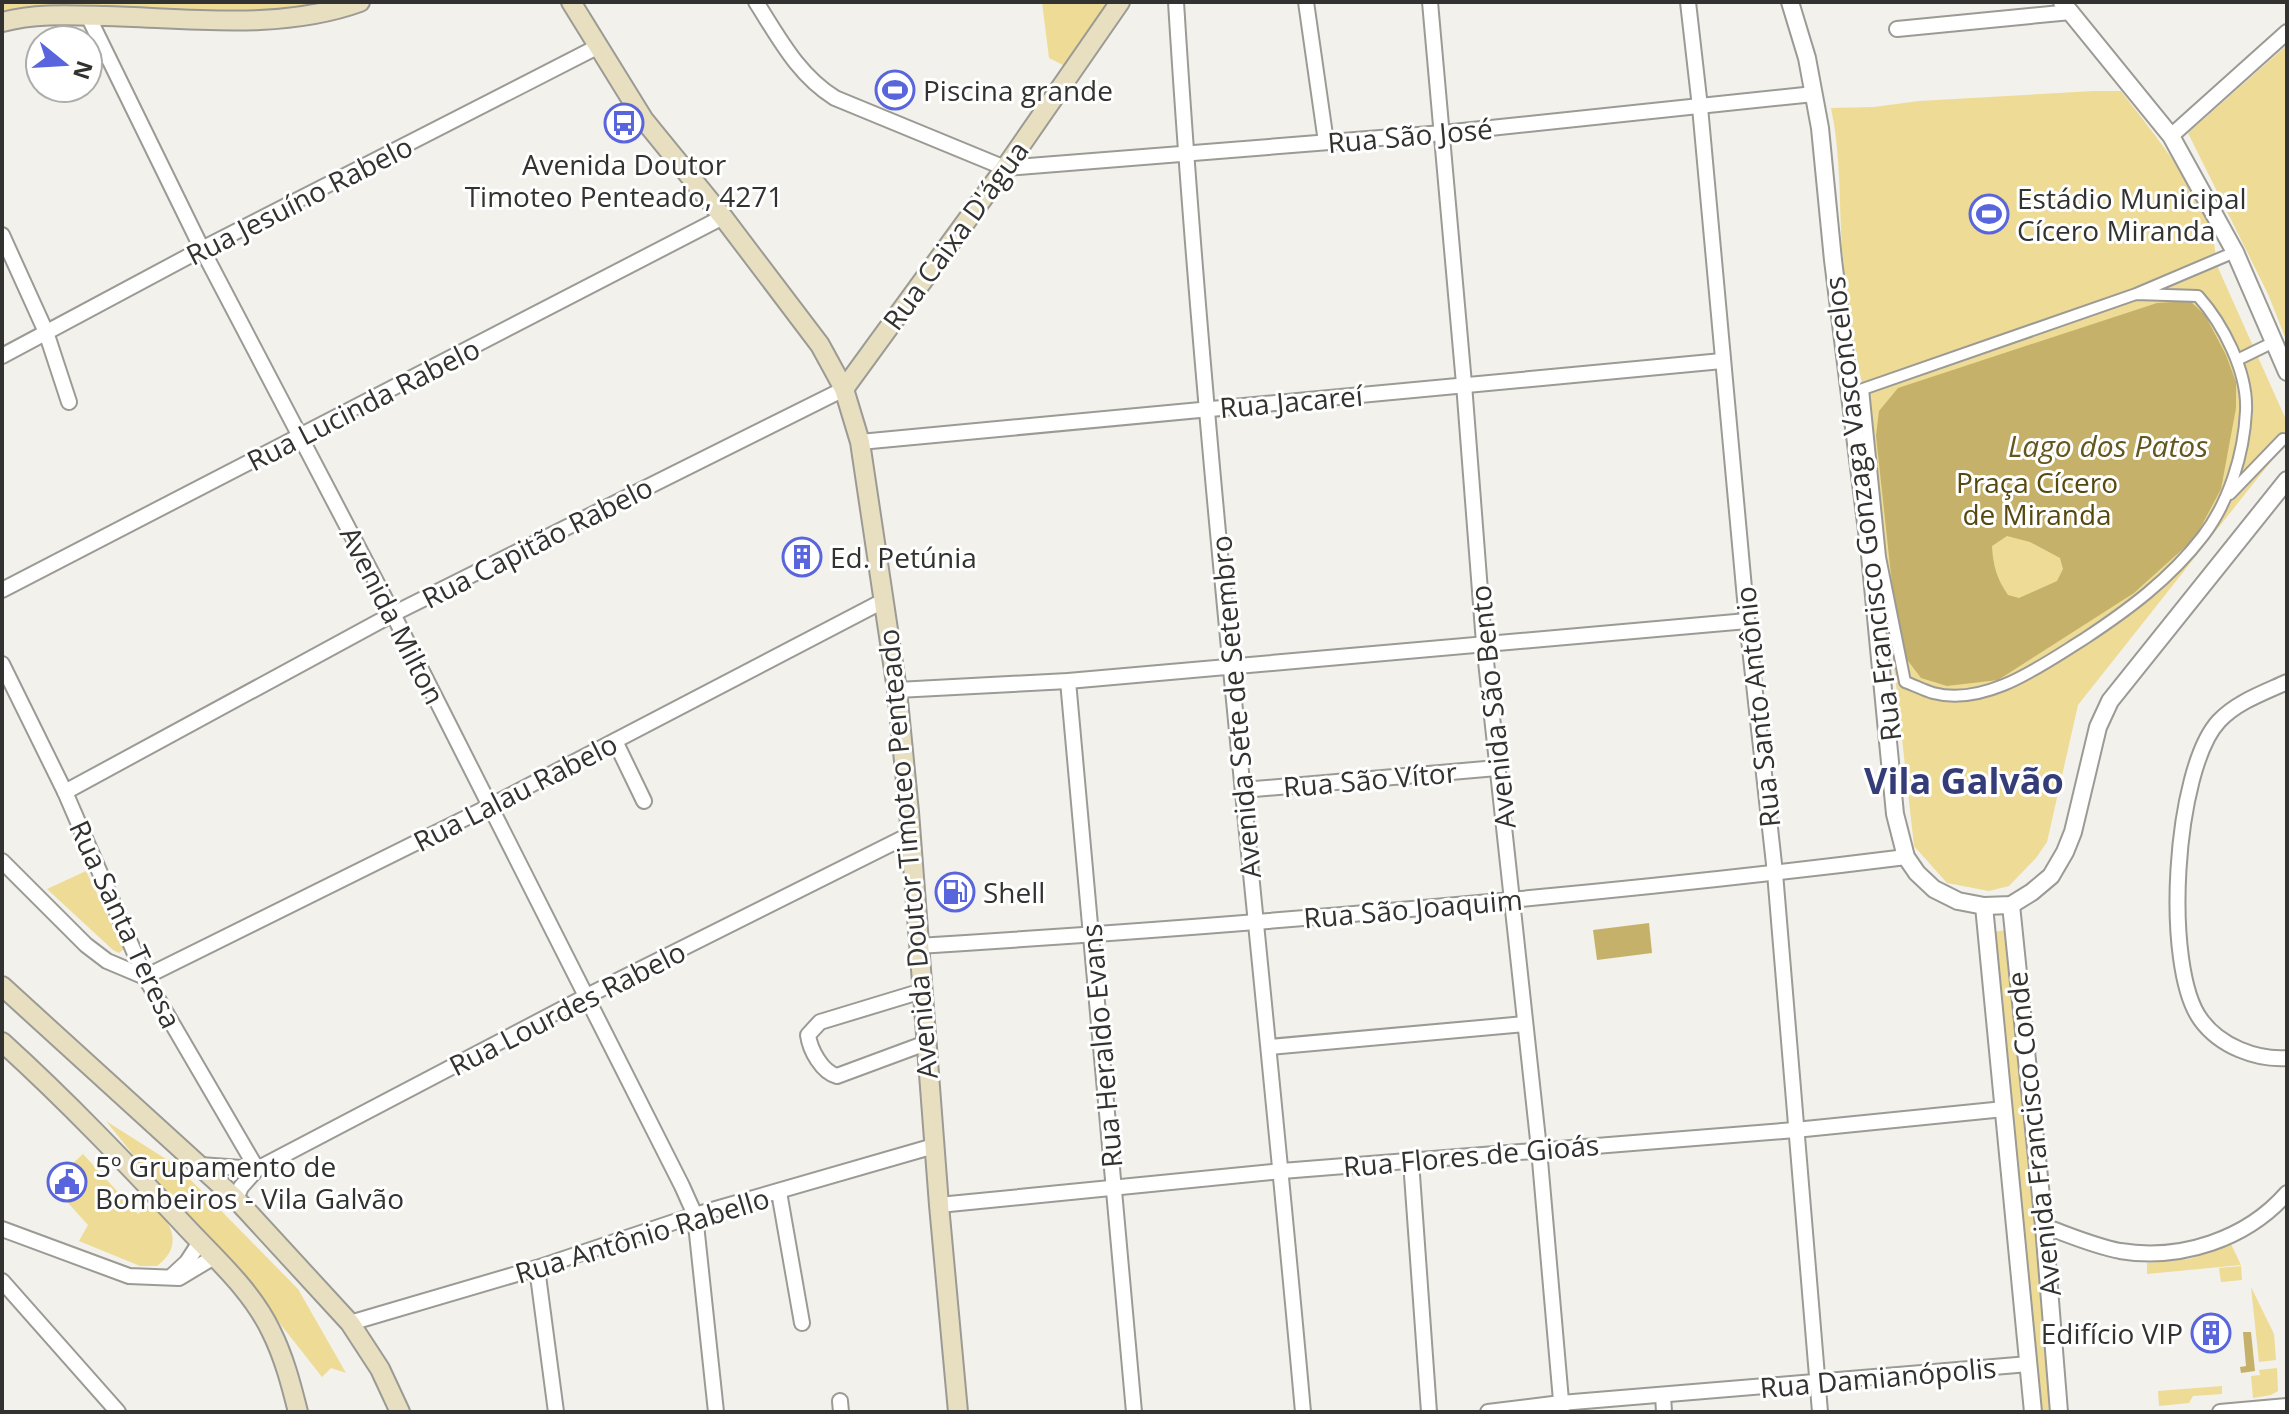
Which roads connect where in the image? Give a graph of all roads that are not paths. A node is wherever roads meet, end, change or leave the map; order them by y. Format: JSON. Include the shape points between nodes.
{"nodes":[{"id":1,"x":360,"y":2,"type":"edge"},
{"id":2,"x":571,"y":2,"type":"edge"},
{"id":3,"x":756,"y":2,"type":"edge"},
{"id":4,"x":1120,"y":2,"type":"edge"},
{"id":5,"x":1176,"y":2,"type":"edge"},
{"id":6,"x":1306,"y":2,"type":"edge"},
{"id":7,"x":1430,"y":2,"type":"edge"},
{"id":8,"x":1688,"y":2,"type":"edge"},
{"id":9,"x":1790,"y":2,"type":"edge"},
{"id":10,"x":2066,"y":7,"type":"edge"},
{"id":11,"x":88,"y":16,"type":"junction"},
{"id":12,"x":2,"y":22,"type":"edge"},
{"id":13,"x":1897,"y":29,"type":"dead end"},
{"id":14,"x":2287,"y":32,"type":"edge"},
{"id":15,"x":597,"y":47,"type":"junction"},
{"id":16,"x":1814,"y":94,"type":"junction"},
{"id":17,"x":1700,"y":107,"type":"junction"},
{"id":18,"x":1443,"y":133,"type":"junction"},
{"id":19,"x":2171,"y":136,"type":"junction"},
{"id":20,"x":1326,"y":142,"type":"junction"},
{"id":21,"x":1185,"y":153,"type":"junction"},
{"id":22,"x":1005,"y":168,"type":"junction"},
{"id":23,"x":723,"y":217,"type":"junction"},
{"id":24,"x":2,"y":235,"type":"edge"},
{"id":25,"x":202,"y":249,"type":"junction"},
{"id":26,"x":2235,"y":252,"type":"junction"},
{"id":27,"x":2136,"y":294,"type":"junction"},
{"id":28,"x":46,"y":332,"type":"junction"},
{"id":29,"x":2274,"y":342,"type":"junction"},
{"id":30,"x":2,"y":356,"type":"edge"},
{"id":31,"x":2237,"y":360,"type":"junction"},
{"id":32,"x":1722,"y":361,"type":"junction"},
{"id":33,"x":2287,"y":372,"type":"edge"},
{"id":34,"x":1464,"y":384,"type":"junction"},
{"id":35,"x":844,"y":389,"type":"junction"},
{"id":36,"x":69,"y":402,"type":"dead end"},
{"id":37,"x":1208,"y":409,"type":"junction"},
{"id":38,"x":300,"y":437,"type":"junction"},
{"id":39,"x":2283,"y":439,"type":"dead end"},
{"id":40,"x":860,"y":442,"type":"junction"},
{"id":41,"x":2287,"y":480,"type":"edge"},
{"id":42,"x":2226,"y":498,"type":"junction"},
{"id":43,"x":2,"y":590,"type":"edge"},
{"id":44,"x":883,"y":601,"type":"junction"},
{"id":45,"x":393,"y":614,"type":"junction"},
{"id":46,"x":1747,"y":621,"type":"junction"},
{"id":47,"x":1484,"y":643,"type":"junction"},
{"id":48,"x":2,"y":664,"type":"edge"},
{"id":49,"x":1232,"y":666,"type":"junction"},
{"id":50,"x":1068,"y":681,"type":"junction"},
{"id":51,"x":2287,"y":682,"type":"edge"},
{"id":52,"x":897,"y":690,"type":"junction"},
{"id":53,"x":615,"y":741,"type":"junction"},
{"id":54,"x":1497,"y":768,"type":"junction"},
{"id":55,"x":1243,"y":790,"type":"junction"},
{"id":56,"x":65,"y":792,"type":"junction"},
{"id":57,"x":644,"y":801,"type":"dead end"},
{"id":58,"x":490,"y":806,"type":"junction"},
{"id":59,"x":911,"y":834,"type":"junction"},
{"id":60,"x":1906,"y":857,"type":"junction"},
{"id":61,"x":2,"y":861,"type":"edge"},
{"id":62,"x":1775,"y":873,"type":"junction"},
{"id":63,"x":1511,"y":898,"type":"junction"},
{"id":64,"x":2011,"y":905,"type":"junction"},
{"id":65,"x":1984,"y":906,"type":"junction"},
{"id":66,"x":1255,"y":923,"type":"junction"},
{"id":67,"x":2012,"y":933,"type":"junction"},
{"id":68,"x":1091,"y":935,"type":"junction"},
{"id":69,"x":1987,"y":935,"type":"junction"},
{"id":70,"x":918,"y":946,"type":"junction"},
{"id":71,"x":145,"y":977,"type":"junction"},
{"id":72,"x":2,"y":986,"type":"edge"},
{"id":73,"x":922,"y":991,"type":"junction"},
{"id":74,"x":587,"y":996,"type":"junction"},
{"id":75,"x":1525,"y":1024,"type":"junction"},
{"id":76,"x":2,"y":1042,"type":"edge"},
{"id":77,"x":926,"y":1043,"type":"junction"},
{"id":78,"x":1269,"y":1047,"type":"junction"},
{"id":79,"x":2287,"y":1058,"type":"edge"},
{"id":80,"x":2004,"y":1109,"type":"junction"},
{"id":81,"x":1795,"y":1130,"type":"junction"},
{"id":82,"x":934,"y":1146,"type":"junction"},
{"id":83,"x":1539,"y":1149,"type":"junction"},
{"id":84,"x":1411,"y":1161,"type":"junction"},
{"id":85,"x":200,"y":1165,"type":"junction"},
{"id":86,"x":257,"y":1169,"type":"junction"},
{"id":87,"x":1282,"y":1171,"type":"junction"},
{"id":88,"x":1114,"y":1189,"type":"junction"},
{"id":89,"x":779,"y":1192,"type":"junction"},
{"id":90,"x":2287,"y":1193,"type":"edge"},
{"id":91,"x":236,"y":1199,"type":"junction"},
{"id":92,"x":939,"y":1205,"type":"junction"},
{"id":93,"x":695,"y":1215,"type":"junction"},
{"id":94,"x":2044,"y":1226,"type":"junction"},
{"id":95,"x":2,"y":1229,"type":"edge"},
{"id":96,"x":200,"y":1242,"type":"junction"},
{"id":97,"x":214,"y":1257,"type":"junction"},
{"id":98,"x":537,"y":1268,"type":"junction"},
{"id":99,"x":170,"y":1278,"type":"junction"},
{"id":100,"x":2,"y":1281,"type":"edge"},
{"id":101,"x":350,"y":1323,"type":"junction"},
{"id":102,"x":802,"y":1323,"type":"dead end"},
{"id":103,"x":2029,"y":1364,"type":"junction"},
{"id":104,"x":1817,"y":1382,"type":"junction"},
{"id":105,"x":1663,"y":1395,"type":"junction"},
{"id":106,"x":2287,"y":1406,"type":"edge"},
{"id":107,"x":1562,"y":1408,"type":"edge"},
{"id":108,"x":118,"y":1412,"type":"edge"},
{"id":109,"x":298,"y":1412,"type":"edge"},
{"id":110,"x":400,"y":1412,"type":"edge"},
{"id":111,"x":556,"y":1412,"type":"edge"},
{"id":112,"x":716,"y":1412,"type":"edge"},
{"id":113,"x":958,"y":1412,"type":"edge"},
{"id":114,"x":1134,"y":1412,"type":"edge"},
{"id":115,"x":1303,"y":1412,"type":"edge"},
{"id":116,"x":1429,"y":1412,"type":"edge"},
{"id":117,"x":1488,"y":1412,"type":"edge"},
{"id":118,"x":1664,"y":1412,"type":"edge"},
{"id":119,"x":1820,"y":1412,"type":"edge"},
{"id":120,"x":2033,"y":1412,"type":"edge"},
{"id":121,"x":2059,"y":1412,"type":"edge"},
{"id":122,"x":2220,"y":1412,"type":"edge"}],
"edges":[{"from":1,"to":11,"type":"main road","via":[[295,17],[249,20]]},
{"from":2,"to":15,"type":"main road","name":"Avenida Doutor Timoteo Penteado"},
{"from":3,"to":22,"type":"street","via":[[815,86]]},
{"from":4,"to":22,"type":"main road","name":"Rua Caixa D'água"},
{"from":5,"to":21,"type":"street","name":"Avenida Sete de Setembro"},
{"from":6,"to":20,"type":"street"},
{"from":7,"to":18,"type":"street","name":"Avenida São Bento"},
{"from":8,"to":17,"type":"street","name":"Rua Santo Antônio"},
{"from":9,"to":16,"type":"street","name":"Rua Francisco Gonzaga Vasconcelos"},
{"from":10,"to":13,"type":"street"},
{"from":10,"to":19,"type":"street"},
{"from":11,"to":12,"type":"main road"},
{"from":11,"to":25,"type":"street","name":"Avenida Milton"},
{"from":14,"to":19,"type":"street"},
{"from":15,"to":23,"type":"main road","name":"Avenida Doutor Timoteo Penteado","via":[[644,120]]},
{"from":15,"to":25,"type":"street","name":"Rua Jesuíno Rabelo"},
{"from":16,"to":17,"type":"street","name":"Rua São José"},
{"from":16,"to":60,"type":"street","name":"Rua Francisco Gonzaga Vasconcelos","via":[[1870,555],[1895,814]]},
{"from":17,"to":18,"type":"street","name":"Rua São José"},
{"from":17,"to":32,"type":"street","name":"Rua Santo Antônio"},
{"from":18,"to":20,"type":"street","name":"Rua São José"},
{"from":18,"to":34,"type":"street","name":"Avenida São Bento"},
{"from":19,"to":26,"type":"street"},
{"from":20,"to":21,"type":"street","name":"Rua São José"},
{"from":21,"to":22,"type":"street","name":"Rua São José"},
{"from":21,"to":37,"type":"street","name":"Avenida Sete de Setembro"},
{"from":22,"to":35,"type":"main road","name":"Rua Caixa D'água"},
{"from":23,"to":35,"type":"main road","name":"Avenida Doutor Timoteo Penteado","via":[[820,345]]},
{"from":23,"to":38,"type":"street","name":"Rua Lucinda Rabelo"},
{"from":24,"to":28,"type":"street"},
{"from":25,"to":28,"type":"street","name":"Rua Jesuíno Rabelo"},
{"from":25,"to":38,"type":"street","name":"Avenida Milton"},
{"from":26,"to":27,"type":"street"},
{"from":26,"to":29,"type":"street"},
{"from":27,"to":31,"type":"street","via":[[2198,296]]},
{"from":27,"to":42,"type":"street","via":[[1863,389],[1880,557],[1905,682],[1936,693],[1969,694],[2010,682],[2053,658],[2142,600],[2204,536]]},
{"from":28,"to":30,"type":"street","name":"Rua Jesuíno Rabelo"},
{"from":28,"to":36,"type":"street"},
{"from":29,"to":31,"type":"street"},
{"from":29,"to":33,"type":"street"},
{"from":31,"to":42,"type":"street","via":[[2246,409]]},
{"from":32,"to":34,"type":"street","name":"Rua Jacareí"},
{"from":32,"to":46,"type":"street","name":"Rua Santo Antônio"},
{"from":34,"to":37,"type":"street","name":"Rua Jacareí"},
{"from":34,"to":47,"type":"street","name":"Avenida São Bento"},
{"from":35,"to":40,"type":"main road","name":"Avenida Doutor Timoteo Penteado"},
{"from":35,"to":45,"type":"street","name":"Rua Capitão Rabelo"},
{"from":37,"to":40,"type":"street","name":"Rua Jacareí"},
{"from":37,"to":49,"type":"street","name":"Avenida Sete de Setembro"},
{"from":38,"to":43,"type":"street","name":"Rua Lucinda Rabelo"},
{"from":38,"to":45,"type":"street","name":"Avenida Milton"},
{"from":39,"to":42,"type":"street"},
{"from":40,"to":44,"type":"main road","name":"Avenida Doutor Timoteo Penteado"},
{"from":41,"to":64,"type":"street","via":[[2110,701],[2098,727],[2065,852],[2051,876]]},
{"from":44,"to":52,"type":"main road","name":"Avenida Doutor Timoteo Penteado"},
{"from":44,"to":53,"type":"street","name":"Rua Lalau Rabelo"},
{"from":45,"to":56,"type":"street","name":"Rua Capitão Rabelo"},
{"from":45,"to":58,"type":"street","name":"Avenida Milton"},
{"from":46,"to":47,"type":"street"},
{"from":46,"to":62,"type":"street","name":"Rua Santo Antônio"},
{"from":47,"to":49,"type":"street"},
{"from":47,"to":54,"type":"street","name":"Avenida São Bento"},
{"from":48,"to":56,"type":"street","name":"Rua Santa Teresa"},
{"from":49,"to":50,"type":"street"},
{"from":49,"to":55,"type":"street","name":"Avenida Sete de Setembro"},
{"from":50,"to":52,"type":"street"},
{"from":50,"to":68,"type":"street","name":"Rua Heraldo Evans"},
{"from":51,"to":79,"type":"street","via":[[2240,704],[2218,722],[2203,745],[2181,833],[2178,873],[2181,966],[2201,1020],[2238,1050]]},
{"from":52,"to":59,"type":"main road","name":"Avenida Doutor Timoteo Penteado"},
{"from":53,"to":57,"type":"street"},
{"from":53,"to":58,"type":"street","name":"Rua Lalau Rabelo"},
{"from":54,"to":55,"type":"street","name":"Rua São Vítor"},
{"from":54,"to":63,"type":"street","name":"Avenida São Bento"},
{"from":55,"to":66,"type":"street","name":"Avenida Sete de Setembro"},
{"from":56,"to":71,"type":"street","name":"Rua Santa Teresa"},
{"from":58,"to":71,"type":"street","name":"Rua Lalau Rabelo"},
{"from":58,"to":74,"type":"street","name":"Avenida Milton"},
{"from":59,"to":70,"type":"main road","name":"Avenida Doutor Timoteo Penteado"},
{"from":59,"to":74,"type":"street","name":"Rua Lourdes Rabelo"},
{"from":60,"to":62,"type":"street","name":"Rua São Joaquim"},
{"from":60,"to":65,"type":"street","name":"Rua Francisco Gonzaga Vasconcelos","via":[[1934,889]]},
{"from":61,"to":71,"type":"street","via":[[86,945],[107,961]]},
{"from":62,"to":63,"type":"street","name":"Rua São Joaquim"},
{"from":62,"to":81,"type":"street","name":"Rua Santo Antônio"},
{"from":63,"to":66,"type":"street","name":"Rua São Joaquim"},
{"from":63,"to":75,"type":"street","name":"Avenida São Bento"},
{"from":64,"to":65,"type":"street","name":"Rua Francisco Gonzaga Vasconcelos"},
{"from":64,"to":67,"type":"street","name":"Avenida Francisco Conde"},
{"from":65,"to":69,"type":"street","name":"Avenida Francisco Conde"},
{"from":66,"to":68,"type":"street","name":"Rua São Joaquim"},
{"from":66,"to":78,"type":"street","name":"Avenida Sete de Setembro"},
{"from":67,"to":69,"type":"street","via":[[1999,927]]},
{"from":67,"to":94,"type":"street","name":"Avenida Francisco Conde"},
{"from":68,"to":70,"type":"street","name":"Rua São Joaquim"},
{"from":68,"to":88,"type":"street","name":"Rua Heraldo Evans"},
{"from":69,"to":80,"type":"street","name":"Avenida Francisco Conde"},
{"from":70,"to":73,"type":"main road","name":"Avenida Doutor Timoteo Penteado"},
{"from":71,"to":86,"type":"street","name":"Rua Santa Teresa"},
{"from":72,"to":85,"type":"main road"},
{"from":73,"to":77,"type":"main road","name":"Avenida Doutor Timoteo Penteado"},
{"from":73,"to":77,"type":"street","via":[[820,1022],[808,1035],[825,1070],[837,1076]]},
{"from":74,"to":86,"type":"street","name":"Rua Lourdes Rabelo"},
{"from":74,"to":93,"type":"street","name":"Avenida Milton"},
{"from":75,"to":78,"type":"street"},
{"from":75,"to":83,"type":"street","name":"Avenida São Bento"},
{"from":76,"to":96,"type":"main road"},
{"from":77,"to":82,"type":"main road","name":"Avenida Doutor Timoteo Penteado"},
{"from":78,"to":87,"type":"street","name":"Avenida Sete de Setembro"},
{"from":80,"to":81,"type":"street","name":"Rua Flores de Gioás"},
{"from":80,"to":103,"type":"street","name":"Avenida Francisco Conde"},
{"from":81,"to":83,"type":"street","name":"Rua Flores de Gioás"},
{"from":81,"to":104,"type":"street","name":"Rua Santo Antônio"},
{"from":82,"to":89,"type":"street","name":"Rua Antônio Rabello"},
{"from":82,"to":92,"type":"main road","name":"Avenida Doutor Timoteo Penteado"},
{"from":83,"to":84,"type":"street","name":"Rua Flores de Gioás"},
{"from":83,"to":107,"type":"street","name":"Avenida São Bento"},
{"from":84,"to":87,"type":"street","name":"Rua Flores de Gioás"},
{"from":84,"to":116,"type":"street"},
{"from":85,"to":86,"type":"street"},
{"from":85,"to":91,"type":"main road"},
{"from":86,"to":91,"type":"street","name":"Rua Lourdes Rabelo"},
{"from":87,"to":88,"type":"street","name":"Rua Flores de Gioás"},
{"from":87,"to":115,"type":"street","name":"Avenida Sete de Setembro"},
{"from":88,"to":92,"type":"street","name":"Rua Flores de Gioás"},
{"from":88,"to":114,"type":"street","name":"Rua Heraldo Evans"},
{"from":89,"to":93,"type":"street","name":"Rua Antônio Rabello"},
{"from":89,"to":102,"type":"street"},
{"from":90,"to":94,"type":"street","via":[[2262,1219],[2240,1232],[2169,1253],[2101,1247]]},
{"from":91,"to":101,"type":"main road"},
{"from":92,"to":113,"type":"main road","name":"Avenida Doutor Timoteo Penteado"},
{"from":93,"to":98,"type":"street","name":"Rua Antônio Rabello"},
{"from":93,"to":112,"type":"street"},
{"from":94,"to":121,"type":"street","name":"Avenida Francisco Conde"},
{"from":95,"to":99,"type":"street","via":[[129,1276]]},
{"from":96,"to":97,"type":"main road"},
{"from":96,"to":99,"type":"street"},
{"from":97,"to":99,"type":"street"},
{"from":97,"to":109,"type":"main road","via":[[246,1291],[270,1330]]},
{"from":98,"to":101,"type":"street","name":"Rua Antônio Rabello"},
{"from":98,"to":111,"type":"street"},
{"from":100,"to":108,"type":"street"},
{"from":101,"to":110,"type":"main road"},
{"from":103,"to":104,"type":"street","name":"Rua Damianópolis"},
{"from":103,"to":120,"type":"street","name":"Avenida Francisco Conde"},
{"from":104,"to":105,"type":"street","name":"Rua Damianópolis"},
{"from":104,"to":119,"type":"street","name":"Rua Santo Antônio"},
{"from":105,"to":107,"type":"street","name":"Rua Damianópolis"},
{"from":105,"to":118,"type":"street"},
{"from":106,"to":122,"type":"street"},
{"from":107,"to":117,"type":"street","name":"Rua Damianópolis"}]}
